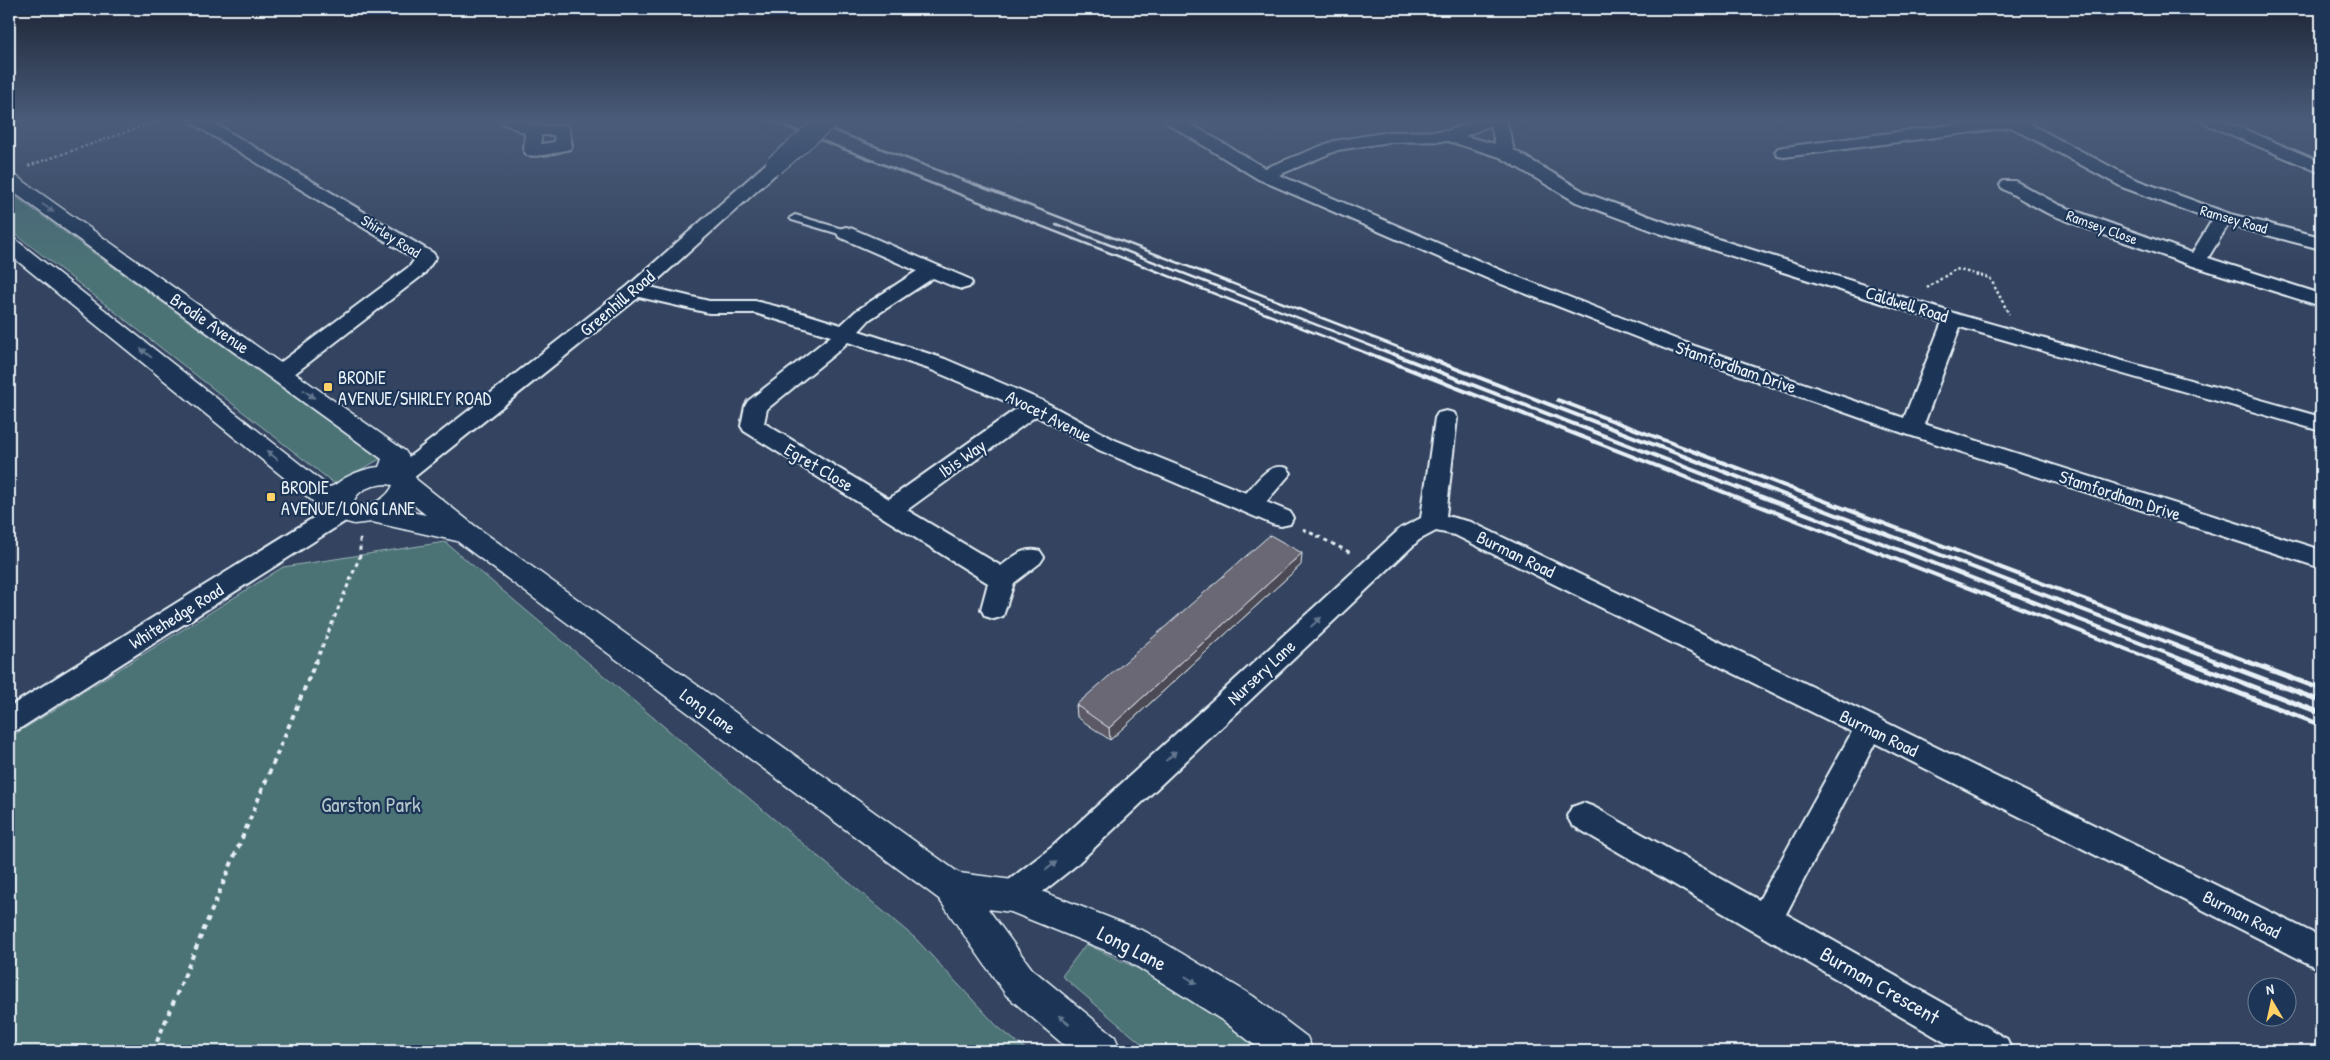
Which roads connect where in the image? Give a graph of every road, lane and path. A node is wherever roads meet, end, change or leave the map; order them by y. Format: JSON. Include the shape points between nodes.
{"nodes":[{"id":1,"x":280,"y":169,"type":"edge"},
{"id":2,"x":770,"y":169,"type":"edge"},
{"id":3,"x":1255,"y":169,"type":"edge"},
{"id":4,"x":1277,"y":169,"type":"edge"},
{"id":5,"x":1534,"y":169,"type":"edge"},
{"id":6,"x":2104,"y":169,"type":"edge"},
{"id":7,"x":18,"y":173,"type":"edge"},
{"id":8,"x":1264,"y":175,"type":"junction"},
{"id":9,"x":2009,"y":185,"type":"dead end"},
{"id":10,"x":795,"y":218,"type":"dead end"},
{"id":11,"x":2224,"y":218,"type":"junction"},
{"id":12,"x":846,"y":233,"type":"joint"},
{"id":13,"x":2321,"y":243,"type":"edge"},
{"id":14,"x":9,"y":244,"type":"edge"},
{"id":15,"x":2197,"y":261,"type":"junction"},
{"id":16,"x":932,"y":270,"type":"junction"},
{"id":17,"x":962,"y":283,"type":"dead end"},
{"id":18,"x":636,"y":290,"type":"junction"},
{"id":19,"x":2321,"y":300,"type":"edge"},
{"id":20,"x":1904,"y":303,"type":"junction"},
{"id":21,"x":1953,"y":319,"type":"junction"},
{"id":22,"x":845,"y":334,"type":"junction"},
{"id":23,"x":2023,"y":338,"type":"junction"},
{"id":24,"x":281,"y":373,"type":"junction"},
{"id":25,"x":1035,"y":406,"type":"junction"},
{"id":26,"x":1446,"y":418,"type":"dead end"},
{"id":27,"x":2321,"y":424,"type":"edge"},
{"id":28,"x":1911,"y":428,"type":"junction"},
{"id":29,"x":1279,"y":473,"type":"dead end"},
{"id":30,"x":398,"y":479,"type":"junction"},
{"id":31,"x":1250,"y":504,"type":"junction"},
{"id":32,"x":354,"y":509,"type":"junction"},
{"id":33,"x":890,"y":510,"type":"junction"},
{"id":34,"x":1281,"y":518,"type":"joint"},
{"id":35,"x":1433,"y":522,"type":"junction"},
{"id":36,"x":464,"y":534,"type":"junction"},
{"id":37,"x":1031,"y":558,"type":"dead end"},
{"id":38,"x":2321,"y":559,"type":"edge"},
{"id":39,"x":1376,"y":566,"type":"junction"},
{"id":40,"x":1002,"y":579,"type":"junction"},
{"id":41,"x":994,"y":609,"type":"dead end"},
{"id":42,"x":9,"y":721,"type":"edge"},
{"id":43,"x":1869,"y":728,"type":"junction"},
{"id":44,"x":1584,"y":816,"type":"dead end"},
{"id":45,"x":952,"y":888,"type":"junction"},
{"id":46,"x":1013,"y":896,"type":"junction"},
{"id":47,"x":1766,"y":919,"type":"junction"},
{"id":48,"x":2321,"y":954,"type":"edge"},
{"id":49,"x":153,"y":1051,"type":"edge"},
{"id":50,"x":1101,"y":1051,"type":"edge"},
{"id":51,"x":1293,"y":1051,"type":"edge"},
{"id":52,"x":1994,"y":1051,"type":"edge"}],
"edges":[{"from":1,"to":24,"type":"street","name":"Shirley Road","via":[[426,257],[417,270]]},
{"from":2,"to":18,"type":"street","name":"Greenhill Road","bridge":true},
{"from":3,"to":8,"type":"street","name":"Stamfordham Drive"},
{"from":4,"to":8,"type":"street"},
{"from":5,"to":20,"type":"street","name":"Caldwell Road","via":[[1582,198],[1666,229]]},
{"from":6,"to":11,"type":"street","name":"Ramsey Road","via":[[2128,183]]},
{"from":7,"to":24,"type":"street","name":"Brodie Avenue","one_way":true},
{"from":8,"to":28,"type":"street","name":"Stamfordham Drive","via":[[1516,283],[1676,346]]},
{"from":9,"to":15,"type":"street","name":"Ramsey Close","via":[[2054,209]]},
{"from":10,"to":12,"type":"lane"},
{"from":11,"to":13,"type":"street","name":"Ramsey Road"},
{"from":11,"to":15,"type":"street"},
{"from":12,"to":16,"type":"street"},
{"from":32,"to":14,"type":"street","one_way":true,"via":[[323,496]]},
{"from":15,"to":19,"type":"street","name":"Ramsey Close"},
{"from":16,"to":17,"type":"street"},
{"from":16,"to":22,"type":"street","via":[[863,315]]},
{"from":18,"to":22,"type":"street","name":"Avocet Avenue","via":[[709,307],[755,307]]},
{"from":18,"to":30,"type":"street","name":"Greenhill Road"},
{"from":20,"to":21,"type":"street","name":"Caldwell Road"},
{"from":20,"to":23,"type":"path","via":[[1956,269],[1990,278]]},
{"from":21,"to":23,"type":"street","name":"Caldwell Road"},
{"from":21,"to":28,"type":"street"},
{"from":22,"to":25,"type":"street","name":"Avocet Avenue","via":[[937,364]]},
{"from":22,"to":33,"type":"street","name":"Egret Close","via":[[756,406],[752,426]]},
{"from":23,"to":27,"type":"street","name":"Caldwell Road"},
{"from":24,"to":30,"type":"street","name":"Brodie Avenue","one_way":true,"via":[[396,457]]},
{"from":25,"to":31,"type":"street","name":"Avocet Avenue","via":[[1107,445]]},
{"from":25,"to":33,"type":"street","name":"Ibis Way"},
{"from":26,"to":35,"type":"street"},
{"from":28,"to":38,"type":"street","name":"Stamfordham Drive"},
{"from":29,"to":31,"type":"street"},
{"from":30,"to":32,"type":"street","via":[[400,498],[392,505]]},
{"from":30,"to":32,"type":"street","via":[[368,478],[357,482]]},
{"from":30,"to":36,"type":"street","name":"Long Lane"},
{"from":31,"to":34,"type":"street","name":"Avocet Avenue"},
{"from":32,"to":36,"type":"street","name":"Long Lane"},
{"from":32,"to":42,"type":"street","name":"Whitehedge Road"},
{"from":32,"to":49,"type":"path","via":[[360,556]]},
{"from":33,"to":40,"type":"street","name":"Egret Close"},
{"from":34,"to":39,"type":"path"},
{"from":35,"to":39,"type":"street","name":"Nursery Lane","via":[[1410,534]]},
{"from":35,"to":43,"type":"street","name":"Burman Road","via":[[1462,528]]},
{"from":36,"to":45,"type":"street","name":"Long Lane"},
{"from":37,"to":40,"type":"street"},
{"from":46,"to":39,"type":"street","name":"Nursery Lane","one_way":true,"via":[[1062,857]]},
{"from":40,"to":41,"type":"street"},
{"from":43,"to":47,"type":"street"},
{"from":43,"to":48,"type":"street","name":"Burman Road"},
{"from":44,"to":47,"type":"street","name":"Burman Crescent"},
{"from":45,"to":46,"type":"street","name":"Long Lane"},
{"from":50,"to":45,"type":"street","name":"Long Lane","one_way":true,"via":[[1020,982]]},
{"from":46,"to":51,"type":"street","name":"Long Lane","one_way":true,"via":[[1133,944],[1239,1009]]},
{"from":47,"to":52,"type":"street","name":"Burman Crescent"}]}
